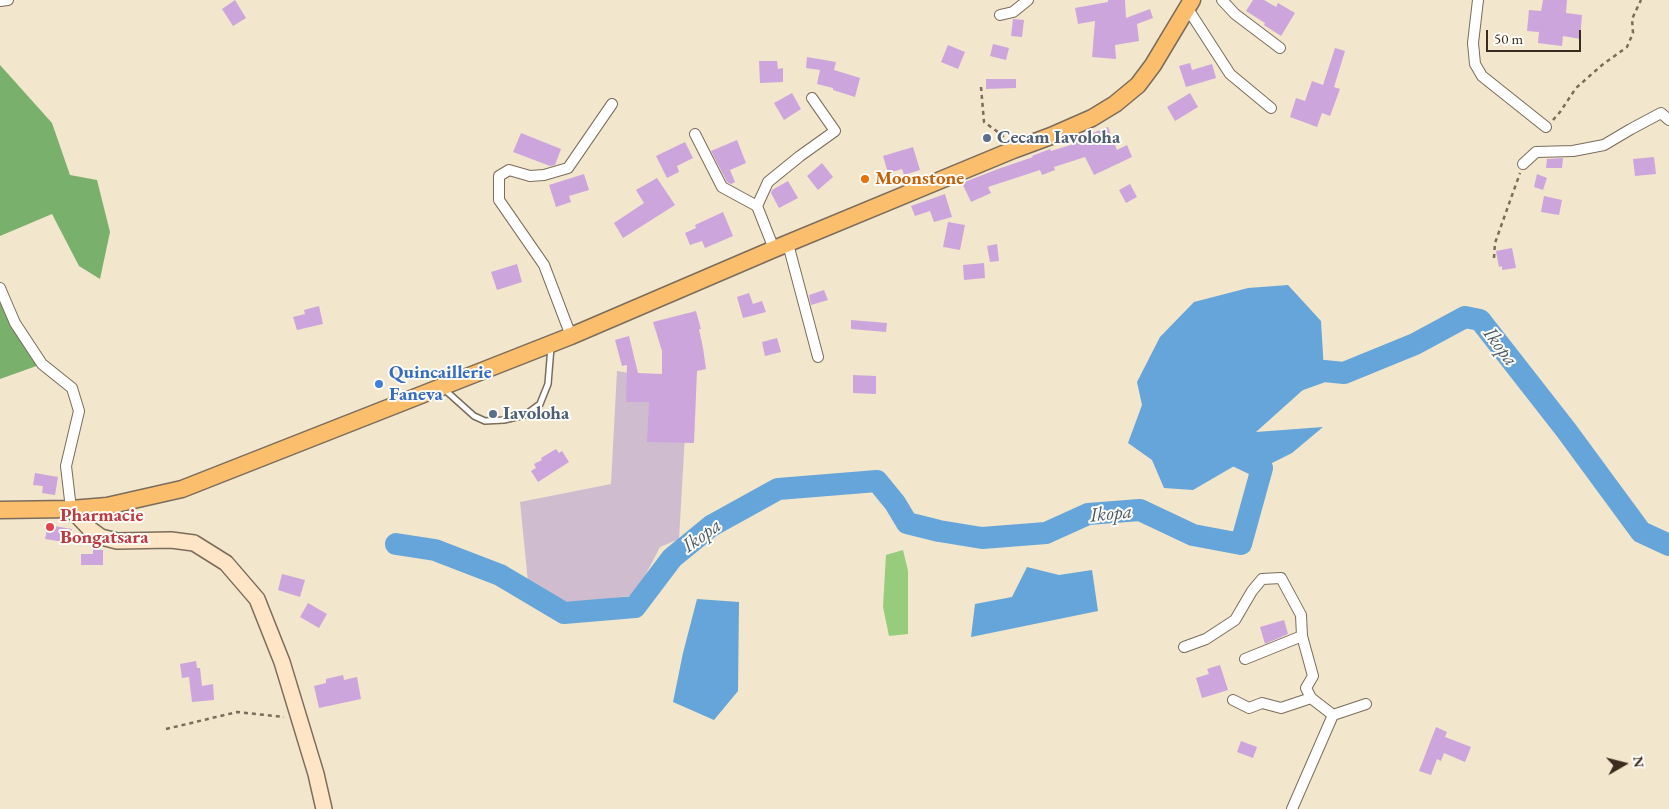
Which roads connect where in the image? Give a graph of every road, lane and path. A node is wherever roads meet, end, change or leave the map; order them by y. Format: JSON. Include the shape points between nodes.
{"nodes":[{"id":1,"x":8,"y":0,"type":"edge"},
{"id":2,"x":1028,"y":0,"type":"edge"},
{"id":3,"x":1222,"y":0,"type":"edge"},
{"id":4,"x":1478,"y":0,"type":"edge"},
{"id":5,"x":1641,"y":0,"type":"edge"},
{"id":6,"x":0,"y":2,"type":"edge"},
{"id":7,"x":1188,"y":3,"type":"edge"},
{"id":8,"x":1000,"y":15,"type":"dead end"},
{"id":9,"x":1280,"y":48,"type":"dead end"},
{"id":10,"x":981,"y":86,"type":"dead end"},
{"id":11,"x":812,"y":98,"type":"dead end"},
{"id":12,"x":612,"y":104,"type":"dead end"},
{"id":13,"x":1271,"y":108,"type":"dead end"},
{"id":14,"x":1669,"y":120,"type":"edge"},
{"id":15,"x":1546,"y":127,"type":"joint"},
{"id":16,"x":695,"y":134,"type":"dead end"},
{"id":17,"x":1013,"y":150,"type":"junction"},
{"id":18,"x":1523,"y":164,"type":"joint"},
{"id":19,"x":757,"y":206,"type":"junction"},
{"id":20,"x":781,"y":247,"type":"junction"},
{"id":21,"x":1494,"y":258,"type":"dead end"},
{"id":22,"x":0,"y":288,"type":"edge"},
{"id":23,"x":571,"y":336,"type":"junction"},
{"id":24,"x":551,"y":344,"type":"junction"},
{"id":25,"x":818,"y":356,"type":"dead end"},
{"id":26,"x":441,"y":388,"type":"junction"},
{"id":27,"x":71,"y":509,"type":"junction"},
{"id":28,"x":0,"y":510,"type":"edge"},
{"id":29,"x":1302,"y":636,"type":"junction"},
{"id":30,"x":1184,"y":647,"type":"dead end"},
{"id":31,"x":1245,"y":660,"type":"dead end"},
{"id":32,"x":1311,"y":698,"type":"junction"},
{"id":33,"x":1233,"y":700,"type":"dead end"},
{"id":34,"x":1366,"y":704,"type":"dead end"},
{"id":35,"x":1333,"y":715,"type":"junction"},
{"id":36,"x":298,"y":718,"type":"junction"},
{"id":37,"x":166,"y":729,"type":"dead end"},
{"id":38,"x":324,"y":809,"type":"edge"},
{"id":39,"x":1292,"y":809,"type":"edge"}],
"edges":[{"from":1,"to":6,"type":"street"},
{"from":2,"to":8,"type":"street","via":[[1013,12]]},
{"from":3,"to":9,"type":"street"},
{"from":4,"to":15,"type":"street","via":[[1473,43],[1475,64],[1482,76]]},
{"from":5,"to":15,"type":"path","via":[[1632,19],[1633,32],[1627,47],[1576,88]]},
{"from":7,"to":13,"type":"street","via":[[1230,74]]},
{"from":7,"to":17,"type":"main road","via":[[1138,85],[1092,118]]},
{"from":10,"to":17,"type":"path","via":[[984,122],[1002,135]]},
{"from":11,"to":19,"type":"street","via":[[834,131],[768,182]]},
{"from":12,"to":23,"type":"street","via":[[568,168],[530,176],[509,170],[499,176],[499,200],[544,265]]},
{"from":14,"to":18,"type":"street","via":[[1661,113],[1604,145],[1573,151],[1536,152]]},
{"from":16,"to":19,"type":"street","via":[[722,187]]},
{"from":17,"to":20,"type":"main road"},
{"from":18,"to":21,"type":"path","via":[[1495,243]]},
{"from":19,"to":20,"type":"street"},
{"from":20,"to":23,"type":"main road"},
{"from":20,"to":25,"type":"street"},
{"from":22,"to":27,"type":"street","via":[[15,323],[42,364],[72,388],[79,411],[66,466]]},
{"from":23,"to":24,"type":"main road"},
{"from":24,"to":26,"type":"main road"},
{"from":24,"to":26,"type":"lane","via":[[548,384],[540,404],[525,414],[486,421],[474,416]]},
{"from":26,"to":27,"type":"main road","via":[[182,489],[131,501]]},
{"from":27,"to":28,"type":"main road"},
{"from":27,"to":36,"type":"street","via":[[101,537],[194,543],[226,563],[257,599],[282,662]]},
{"from":29,"to":30,"type":"street","via":[[1301,615],[1281,578],[1262,579],[1235,620],[1206,639]]},
{"from":29,"to":31,"type":"street"},
{"from":29,"to":32,"type":"street","via":[[1313,676],[1306,688]]},
{"from":32,"to":33,"type":"street","via":[[1281,708],[1262,703],[1249,708]]},
{"from":32,"to":35,"type":"street"},
{"from":34,"to":35,"type":"street"},
{"from":35,"to":39,"type":"street"},
{"from":36,"to":37,"type":"path","via":[[237,712]]},
{"from":36,"to":38,"type":"street"}]}
